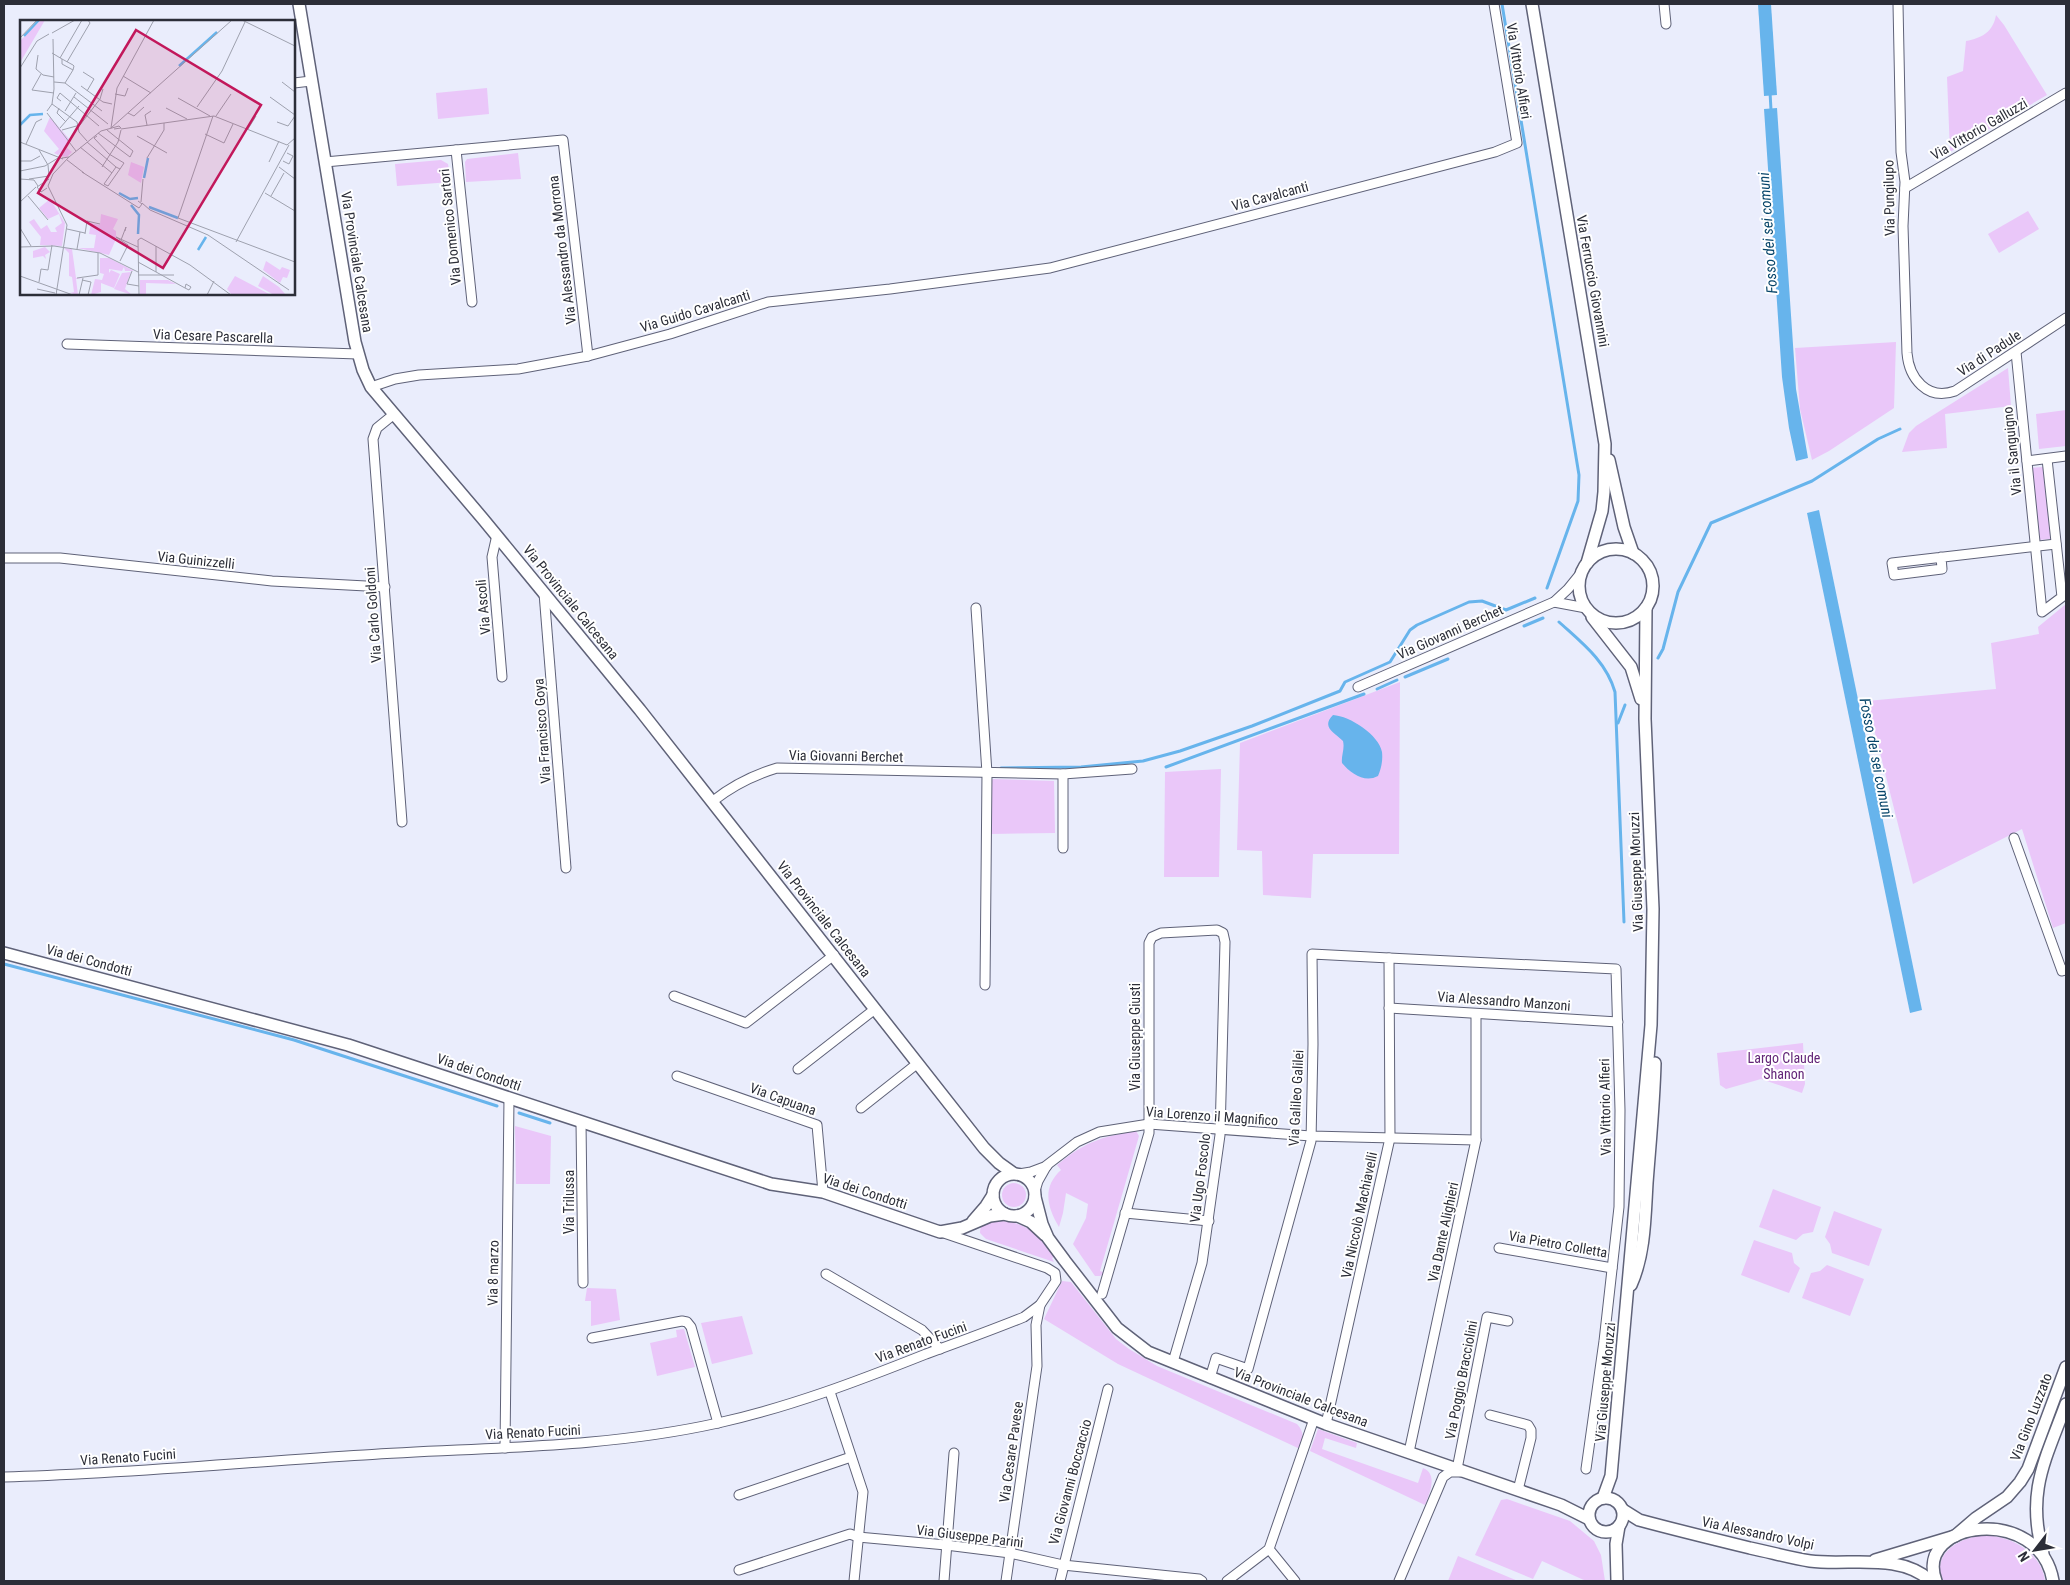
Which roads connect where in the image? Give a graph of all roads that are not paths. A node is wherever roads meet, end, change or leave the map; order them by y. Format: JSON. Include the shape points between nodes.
{"nodes":[{"id":1,"x":299,"y":4,"type":"edge"},
{"id":2,"x":1494,"y":4,"type":"edge"},
{"id":3,"x":1532,"y":4,"type":"edge"},
{"id":4,"x":1664,"y":4,"type":"edge"},
{"id":5,"x":1898,"y":4,"type":"edge"},
{"id":6,"x":1666,"y":24,"type":"dead end"},
{"id":7,"x":311,"y":81,"type":"junction"},
{"id":8,"x":295,"y":83,"type":"edge"},
{"id":9,"x":2066,"y":93,"type":"edge"},
{"id":10,"x":563,"y":140,"type":"joint"},
{"id":11,"x":1517,"y":143,"type":"joint"},
{"id":12,"x":456,"y":150,"type":"junction"},
{"id":13,"x":326,"y":162,"type":"junction"},
{"id":14,"x":1905,"y":188,"type":"junction"},
{"id":15,"x":1028,"y":271,"type":"joint"},
{"id":16,"x":472,"y":302,"type":"dead end"},
{"id":17,"x":2066,"y":318,"type":"edge"},
{"id":18,"x":67,"y":344,"type":"dead end"},
{"id":19,"x":2016,"y":352,"type":"junction"},
{"id":20,"x":358,"y":354,"type":"junction"},
{"id":21,"x":588,"y":356,"type":"junction"},
{"id":22,"x":372,"y":387,"type":"junction"},
{"id":23,"x":1922,"y":387,"type":"joint"},
{"id":24,"x":393,"y":415,"type":"junction"},
{"id":25,"x":1605,"y":444,"type":"junction"},
{"id":26,"x":2066,"y":456,"type":"edge"},
{"id":27,"x":2047,"y":459,"type":"junction"},
{"id":28,"x":2027,"y":461,"type":"junction"},
{"id":29,"x":497,"y":535,"type":"junction"},
{"id":30,"x":2056,"y":544,"type":"junction"},
{"id":31,"x":2035,"y":547,"type":"junction"},
{"id":32,"x":1632,"y":553,"type":"junction"},
{"id":33,"x":1941,"y":557,"type":"junction"},
{"id":34,"x":4,"y":558,"type":"edge"},
{"id":35,"x":1584,"y":568,"type":"junction"},
{"id":36,"x":385,"y":587,"type":"junction"},
{"id":37,"x":544,"y":592,"type":"junction"},
{"id":38,"x":1554,"y":602,"type":"junction"},
{"id":39,"x":976,"y":608,"type":"dead end"},
{"id":40,"x":1646,"y":608,"type":"junction"},
{"id":41,"x":1587,"y":610,"type":"junction"},
{"id":42,"x":502,"y":677,"type":"dead end"},
{"id":43,"x":1358,"y":687,"type":"dead end"},
{"id":44,"x":1645,"y":718,"type":"junction"},
{"id":45,"x":1132,"y":769,"type":"dead end"},
{"id":46,"x":987,"y":774,"type":"junction"},
{"id":47,"x":1063,"y":774,"type":"junction"},
{"id":48,"x":713,"y":801,"type":"junction"},
{"id":49,"x":402,"y":822,"type":"dead end"},
{"id":50,"x":2014,"y":838,"type":"dead end"},
{"id":51,"x":1063,"y":848,"type":"dead end"},
{"id":52,"x":566,"y":868,"type":"dead end"},
{"id":53,"x":1223,"y":934,"type":"joint"},
{"id":54,"x":4,"y":953,"type":"edge"},
{"id":55,"x":834,"y":956,"type":"junction"},
{"id":56,"x":1389,"y":958,"type":"junction"},
{"id":57,"x":2066,"y":970,"type":"edge"},
{"id":58,"x":985,"y":985,"type":"dead end"},
{"id":59,"x":674,"y":996,"type":"dead end"},
{"id":60,"x":1389,"y":1008,"type":"junction"},
{"id":61,"x":875,"y":1009,"type":"junction"},
{"id":62,"x":1476,"y":1014,"type":"junction"},
{"id":63,"x":1618,"y":1022,"type":"junction"},
{"id":64,"x":918,"y":1064,"type":"junction"},
{"id":65,"x":798,"y":1069,"type":"dead end"},
{"id":66,"x":677,"y":1076,"type":"dead end"},
{"id":67,"x":509,"y":1098,"type":"junction"},
{"id":68,"x":861,"y":1108,"type":"dead end"},
{"id":69,"x":581,"y":1122,"type":"junction"},
{"id":70,"x":1149,"y":1124,"type":"junction"},
{"id":71,"x":1220,"y":1129,"type":"junction"},
{"id":72,"x":1311,"y":1136,"type":"junction"},
{"id":73,"x":1390,"y":1138,"type":"junction"},
{"id":74,"x":1476,"y":1140,"type":"junction"},
{"id":75,"x":984,"y":1148,"type":"junction"},
{"id":76,"x":1047,"y":1166,"type":"junction"},
{"id":77,"x":1016,"y":1174,"type":"junction"},
{"id":78,"x":995,"y":1189,"type":"junction"},
{"id":79,"x":823,"y":1192,"type":"junction"},
{"id":80,"x":1035,"y":1194,"type":"junction"},
{"id":81,"x":1125,"y":1213,"type":"junction"},
{"id":82,"x":1005,"y":1214,"type":"junction"},
{"id":83,"x":1018,"y":1216,"type":"junction"},
{"id":84,"x":1209,"y":1221,"type":"junction"},
{"id":85,"x":969,"y":1225,"type":"junction"},
{"id":86,"x":940,"y":1232,"type":"junction"},
{"id":87,"x":1048,"y":1238,"type":"junction"},
{"id":88,"x":976,"y":1244,"type":"junction"},
{"id":89,"x":1499,"y":1248,"type":"dead end"},
{"id":90,"x":1612,"y":1268,"type":"junction"},
{"id":91,"x":826,"y":1274,"type":"dead end"},
{"id":92,"x":583,"y":1283,"type":"dead end"},
{"id":93,"x":1102,"y":1294,"type":"dead end"},
{"id":94,"x":1040,"y":1305,"type":"junction"},
{"id":95,"x":1024,"y":1317,"type":"junction"},
{"id":96,"x":1508,"y":1321,"type":"dead end"},
{"id":97,"x":1036,"y":1325,"type":"junction"},
{"id":98,"x":592,"y":1338,"type":"dead end"},
{"id":99,"x":940,"y":1349,"type":"junction"},
{"id":100,"x":1173,"y":1362,"type":"junction"},
{"id":101,"x":2066,"y":1367,"type":"edge"},
{"id":102,"x":1210,"y":1378,"type":"junction"},
{"id":103,"x":1108,"y":1389,"type":"dead end"},
{"id":104,"x":830,"y":1392,"type":"junction"},
{"id":105,"x":2066,"y":1404,"type":"edge"},
{"id":106,"x":1490,"y":1415,"type":"dead end"},
{"id":107,"x":1314,"y":1419,"type":"junction"},
{"id":108,"x":718,"y":1423,"type":"junction"},
{"id":109,"x":1326,"y":1424,"type":"junction"},
{"id":110,"x":505,"y":1448,"type":"junction"},
{"id":111,"x":954,"y":1452,"type":"dead end"},
{"id":112,"x":1409,"y":1452,"type":"junction"},
{"id":113,"x":851,"y":1458,"type":"junction"},
{"id":114,"x":1586,"y":1469,"type":"dead end"},
{"id":115,"x":1463,"y":1470,"type":"junction"},
{"id":116,"x":1612,"y":1476,"type":"junction"},
{"id":117,"x":4,"y":1477,"type":"edge"},
{"id":118,"x":1518,"y":1490,"type":"junction"},
{"id":119,"x":738,"y":1496,"type":"dead end"},
{"id":120,"x":1599,"y":1500,"type":"junction"},
{"id":121,"x":1561,"y":1505,"type":"junction"},
{"id":122,"x":1619,"y":1505,"type":"junction"},
{"id":123,"x":1589,"y":1519,"type":"junction"},
{"id":124,"x":1639,"y":1520,"type":"junction"},
{"id":125,"x":1620,"y":1525,"type":"junction"},
{"id":126,"x":1603,"y":1532,"type":"junction"},
{"id":127,"x":1955,"y":1536,"type":"junction"},
{"id":128,"x":858,"y":1537,"type":"junction"},
{"id":129,"x":946,"y":1545,"type":"junction"},
{"id":130,"x":1269,"y":1549,"type":"junction"},
{"id":131,"x":1010,"y":1553,"type":"junction"},
{"id":132,"x":1872,"y":1561,"type":"junction"},
{"id":133,"x":1616,"y":1563,"type":"junction"},
{"id":134,"x":2047,"y":1563,"type":"junction"},
{"id":135,"x":1063,"y":1565,"type":"junction"},
{"id":136,"x":739,"y":1570,"type":"dead end"},
{"id":137,"x":854,"y":1581,"type":"edge"},
{"id":138,"x":944,"y":1581,"type":"edge"},
{"id":139,"x":1006,"y":1581,"type":"edge"},
{"id":140,"x":1060,"y":1581,"type":"edge"},
{"id":141,"x":1202,"y":1581,"type":"edge"},
{"id":142,"x":1228,"y":1581,"type":"edge"},
{"id":143,"x":1295,"y":1581,"type":"edge"},
{"id":144,"x":1399,"y":1581,"type":"edge"},
{"id":145,"x":1617,"y":1581,"type":"edge"},
{"id":146,"x":1931,"y":1581,"type":"edge"},
{"id":147,"x":1936,"y":1581,"type":"edge"},
{"id":148,"x":2055,"y":1581,"type":"edge"}],
"edges":[{"from":1,"to":7,"type":"main road","name":"Via Provinciale Calcesana"},
{"from":2,"to":11,"type":"street","name":"Via Vittorio Alfieri"},
{"from":3,"to":25,"type":"main road","name":"Via Ferruccio Giovannini"},
{"from":4,"to":6,"type":"street"},
{"from":5,"to":14,"type":"street","name":"Via Pungilupo"},
{"from":7,"to":8,"type":"street"},
{"from":7,"to":13,"type":"main road","name":"Via Provinciale Calcesana"},
{"from":9,"to":14,"type":"street","name":"Via Vittorio Galluzzi"},
{"from":10,"to":12,"type":"street","name":"Via Domenico Sartori"},
{"from":10,"to":21,"type":"street","name":"Via Alessandro da Morrona"},
{"from":11,"to":15,"type":"street","name":"Via Cavalcanti","via":[[1495,152],[1180,235]]},
{"from":12,"to":13,"type":"street","name":"Via Domenico Sartori"},
{"from":12,"to":16,"type":"street","name":"Via Domenico Sartori"},
{"from":13,"to":20,"type":"main road","name":"Via Provinciale Calcesana"},
{"from":14,"to":23,"type":"street","name":"Via Pungilupo","via":[[1906,353],[1911,372]]},
{"from":15,"to":21,"type":"street","name":"Via Guido Cavalcanti","via":[[768,302]]},
{"from":17,"to":19,"type":"street","name":"Via di Padule"},
{"from":18,"to":20,"type":"street","name":"Via Cesare Pascarella"},
{"from":19,"to":23,"type":"street","name":"Via di Padule","via":[[1955,391],[1940,393]]},
{"from":19,"to":28,"type":"street","name":"Via il Sanguigno"},
{"from":20,"to":22,"type":"main road","name":"Via Provinciale Calcesana"},
{"from":21,"to":22,"type":"street","name":"Via Guido Cavalcanti","via":[[518,368],[419,375]]},
{"from":22,"to":24,"type":"main road","name":"Via Provinciale Calcesana"},
{"from":24,"to":29,"type":"main road","name":"Via Provinciale Calcesana"},
{"from":24,"to":36,"type":"street","name":"Via Carlo Goldoni","via":[[377,428],[373,439]]},
{"from":25,"to":32,"type":"main road"},
{"from":25,"to":35,"type":"main road","name":"Via Ferruccio Giovannini","via":[[1602,512]]},
{"from":26,"to":27,"type":"street"},
{"from":27,"to":28,"type":"street"},
{"from":27,"to":30,"type":"street","name":"Via il Sanguigno"},
{"from":28,"to":31,"type":"street","name":"Via il Sanguigno"},
{"from":29,"to":37,"type":"main road","name":"Via Provinciale Calcesana"},
{"from":29,"to":42,"type":"street","name":"Via Ascoli","via":[[492,557]]},
{"from":30,"to":31,"type":"street"},
{"from":30,"to":31,"type":"street","name":"Via il Sanguigno","via":[[2062,597],[2042,612]]},
{"from":31,"to":33,"type":"street"},
{"from":32,"to":35,"type":"main road","via":[[1618,549],[1598,553]]},
{"from":32,"to":40,"type":"main road","via":[[1645,563],[1652,577],[1653,592]]},
{"from":33,"to":33,"type":"street","via":[[1892,563],[1894,575],[1942,570]]},
{"from":34,"to":36,"type":"street","name":"Via Guinizzelli","via":[[60,558],[272,581]]},
{"from":35,"to":38,"type":"street","name":"Via Giovanni Berchet"},
{"from":35,"to":41,"type":"main road","via":[[1579,590]]},
{"from":36,"to":49,"type":"street","name":"Via Carlo Goldoni"},
{"from":37,"to":48,"type":"main road","name":"Via Provinciale Calcesana"},
{"from":37,"to":52,"type":"street","name":"Via Francisco Goya"},
{"from":38,"to":41,"type":"street"},
{"from":38,"to":43,"type":"street","name":"Via Giovanni Berchet"},
{"from":39,"to":46,"type":"street"},
{"from":40,"to":41,"type":"main road","via":[[1633,620],[1618,624],[1600,620]]},
{"from":40,"to":44,"type":"main road","name":"Via Giuseppe Moruzzi"},
{"from":41,"to":44,"type":"main road","name":"Via Giuseppe Moruzzi","via":[[1631,667]]},
{"from":44,"to":116,"type":"main road","name":"Via Giuseppe Moruzzi","via":[[1653,909],[1651,1025],[1654,1087],[1639,1263],[1629,1292]]},
{"from":45,"to":47,"type":"street","name":"Via Giovanni Berchet"},
{"from":46,"to":47,"type":"street","name":"Via Giovanni Berchet"},
{"from":46,"to":48,"type":"street","name":"Via Giovanni Berchet","via":[[777,768],[732,787]]},
{"from":46,"to":58,"type":"street"},
{"from":47,"to":51,"type":"street"},
{"from":48,"to":55,"type":"main road","name":"Via Provinciale Calcesana"},
{"from":50,"to":57,"type":"street","via":[[2062,971]]},
{"from":53,"to":70,"type":"street","name":"Via Giuseppe Giusti","via":[[1217,930],[1161,933],[1150,940]]},
{"from":53,"to":71,"type":"street","name":"Via Ugo Foscolo"},
{"from":54,"to":67,"type":"main road","name":"Via dei Condotti","via":[[348,1045]]},
{"from":55,"to":59,"type":"street","via":[[746,1023]]},
{"from":55,"to":61,"type":"main road","name":"Via Provinciale Calcesana"},
{"from":56,"to":60,"type":"street"},
{"from":56,"to":63,"type":"street","name":"Via Vittorio Alfieri","via":[[1616,969]]},
{"from":56,"to":72,"type":"street","name":"Via Galileo Galilei","via":[[1312,954]]},
{"from":60,"to":62,"type":"street","name":"Via Alessandro Manzoni"},
{"from":60,"to":73,"type":"street","name":"Via Niccolò Machiavelli"},
{"from":61,"to":64,"type":"main road","name":"Via Provinciale Calcesana"},
{"from":61,"to":65,"type":"street"},
{"from":62,"to":63,"type":"street","name":"Via Alessandro Manzoni"},
{"from":62,"to":74,"type":"street","name":"Via Dante Alighieri"},
{"from":63,"to":90,"type":"street","name":"Via Vittorio Alfieri","via":[[1620,1190]]},
{"from":64,"to":68,"type":"street"},
{"from":64,"to":75,"type":"main road","name":"Via Provinciale Calcesana"},
{"from":66,"to":79,"type":"street","name":"Via Capuana","via":[[817,1125]]},
{"from":67,"to":69,"type":"main road","name":"Via dei Condotti"},
{"from":67,"to":110,"type":"street","name":"Via 8 marzo"},
{"from":69,"to":79,"type":"main road","name":"Via dei Condotti","via":[[771,1184]]},
{"from":69,"to":92,"type":"street","name":"Via Trilussa"},
{"from":70,"to":71,"type":"street","name":"Via Lorenzo il Magnifico"},
{"from":70,"to":76,"type":"street","name":"Via Lorenzo il Magnifico","via":[[1088,1136]]},
{"from":70,"to":81,"type":"street","name":"Via Giuseppe Giusti"},
{"from":71,"to":72,"type":"street","name":"Via Lorenzo il Magnifico"},
{"from":71,"to":84,"type":"street","name":"Via Ugo Foscolo"},
{"from":72,"to":73,"type":"street","name":"Via Lorenzo il Magnifico"},
{"from":72,"to":102,"type":"street","name":"Via Galileo Galilei","via":[[1248,1369],[1216,1358]]},
{"from":73,"to":74,"type":"street","name":"Via Lorenzo il Magnifico"},
{"from":73,"to":109,"type":"street","name":"Via Niccolò Machiavelli"},
{"from":74,"to":112,"type":"street","name":"Via Dante Alighieri"},
{"from":75,"to":77,"type":"main road","name":"Via Provinciale Calcesana"},
{"from":75,"to":78,"type":"main road","name":"Via Provinciale Calcesana","via":[[995,1170]]},
{"from":76,"to":77,"type":"street","name":"Via Lorenzo il Magnifico"},
{"from":76,"to":80,"type":"street","name":"Via Lorenzo il Magnifico"},
{"from":77,"to":78,"type":"main road","via":[[1007,1174]]},
{"from":77,"to":80,"type":"main road","via":[[1030,1180]]},
{"from":78,"to":82,"type":"main road","via":[[996,1206]]},
{"from":78,"to":85,"type":"main road","via":[[983,1211]]},
{"from":79,"to":86,"type":"main road","name":"Via dei Condotti"},
{"from":80,"to":83,"type":"main road","via":[[1032,1207]]},
{"from":80,"to":87,"type":"main road","name":"Via Provinciale Calcesana"},
{"from":81,"to":84,"type":"street"},
{"from":81,"to":93,"type":"street","name":"Via Giuseppe Giusti"},
{"from":82,"to":83,"type":"main road"},
{"from":82,"to":85,"type":"main road"},
{"from":83,"to":87,"type":"main road","name":"Via Provinciale Calcesana"},
{"from":84,"to":100,"type":"street","name":"Via Ugo Foscolo","via":[[1202,1263]]},
{"from":85,"to":86,"type":"main road"},
{"from":85,"to":88,"type":"street"},
{"from":86,"to":88,"type":"street","name":"Via dei Condotti"},
{"from":87,"to":100,"type":"main road","name":"Via Provinciale Calcesana","via":[[1117,1328],[1142,1348]]},
{"from":88,"to":94,"type":"street","name":"Via dei Condotti","via":[[1052,1270],[1056,1276],[1053,1285]]},
{"from":89,"to":90,"type":"street","name":"Via Pietro Colletta"},
{"from":90,"to":114,"type":"street","name":"Via Vittorio Alfieri"},
{"from":91,"to":99,"type":"street","via":[[922,1330]]},
{"from":94,"to":95,"type":"street","name":"Via Renato Fucini"},
{"from":94,"to":97,"type":"street","name":"Via Cesare Pavese"},
{"from":95,"to":97,"type":"street"},
{"from":95,"to":99,"type":"street","name":"Via Renato Fucini"},
{"from":96,"to":115,"type":"street","name":"Via Poggio Bracciolini","via":[[1487,1317]]},
{"from":97,"to":131,"type":"street","name":"Via Cesare Pavese","via":[[1037,1366]]},
{"from":98,"to":108,"type":"street","via":[[687,1322]]},
{"from":99,"to":104,"type":"street","name":"Via Renato Fucini"},
{"from":100,"to":102,"type":"main road","name":"Via Provinciale Calcesana"},
{"from":101,"to":127,"type":"main road","name":"Via Gino Luzzato","via":[[2024,1478],[2007,1497]]},
{"from":102,"to":107,"type":"main road","name":"Via Provinciale Calcesana"},
{"from":103,"to":135,"type":"street","name":"Via Giovanni Boccaccio"},
{"from":104,"to":108,"type":"street","name":"Via Renato Fucini"},
{"from":104,"to":113,"type":"street"},
{"from":105,"to":134,"type":"main road","name":"Via Gino Luzzato","via":[[2038,1484],[2036,1518]]},
{"from":106,"to":118,"type":"street","via":[[1528,1425],[1531,1430]]},
{"from":107,"to":109,"type":"main road","name":"Via Provinciale Calcesana"},
{"from":107,"to":130,"type":"street"},
{"from":108,"to":110,"type":"street","name":"Via Renato Fucini","via":[[608,1442]]},
{"from":109,"to":112,"type":"main road","name":"Via Provinciale Calcesana"},
{"from":110,"to":117,"type":"street","name":"Via Renato Fucini"},
{"from":111,"to":129,"type":"street"},
{"from":112,"to":115,"type":"main road","name":"Via Provinciale Calcesana"},
{"from":113,"to":119,"type":"street"},
{"from":113,"to":128,"type":"street","via":[[863,1492]]},
{"from":115,"to":118,"type":"main road","name":"Via Provinciale Calcesana"},
{"from":115,"to":144,"type":"street","via":[[1443,1477]]},
{"from":116,"to":120,"type":"main road","name":"Via Giuseppe Moruzzi"},
{"from":116,"to":122,"type":"main road","name":"Via Giuseppe Moruzzi"},
{"from":118,"to":121,"type":"main road","name":"Via Provinciale Calcesana"},
{"from":120,"to":121,"type":"main road"},
{"from":120,"to":122,"type":"main road"},
{"from":120,"to":123,"type":"main road","via":[[1589,1510]]},
{"from":121,"to":123,"type":"main road","name":"Via Provinciale Calcesana"},
{"from":122,"to":124,"type":"main road","name":"Via Alessandro Volpi"},
{"from":122,"to":125,"type":"main road","via":[[1623,1516]]},
{"from":123,"to":126,"type":"main road","via":[[1594,1528]]},
{"from":124,"to":125,"type":"main road","name":"Via Alessandro Volpi"},
{"from":124,"to":132,"type":"main road","name":"Via Alessandro Volpi","via":[[1810,1561]]},
{"from":125,"to":126,"type":"main road","via":[[1612,1531]]},
{"from":125,"to":133,"type":"main road"},
{"from":126,"to":133,"type":"main road"},
{"from":127,"to":132,"type":"main road","name":"Via Alessandro Volpi"},
{"from":127,"to":134,"type":"main road","name":"Via Alessandro Volpi","via":[[1979,1529],[2003,1529],[2025,1540]]},
{"from":127,"to":147,"type":"main road","name":"Via Gino Luzzato","via":[[1934,1558],[1932,1569]]},
{"from":128,"to":129,"type":"street","name":"Via Giuseppe Parini"},
{"from":128,"to":136,"type":"street","name":"Via Giuseppe Parini","via":[[850,1534]]},
{"from":128,"to":137,"type":"street"},
{"from":129,"to":131,"type":"street","name":"Via Giuseppe Parini"},
{"from":129,"to":138,"type":"street"},
{"from":130,"to":142,"type":"street"},
{"from":130,"to":143,"type":"street"},
{"from":131,"to":135,"type":"street","name":"Via Giuseppe Parini"},
{"from":131,"to":139,"type":"street","name":"Via Cesare Pavese"},
{"from":132,"to":146,"type":"main road","name":"Via Alessandro Volpi","via":[[1909,1568]]},
{"from":133,"to":145,"type":"main road"},
{"from":134,"to":148,"type":"main road"},
{"from":135,"to":140,"type":"street","name":"Via Giovanni Boccaccio"},
{"from":135,"to":141,"type":"street","name":"Via Giuseppe Parini"}]}
